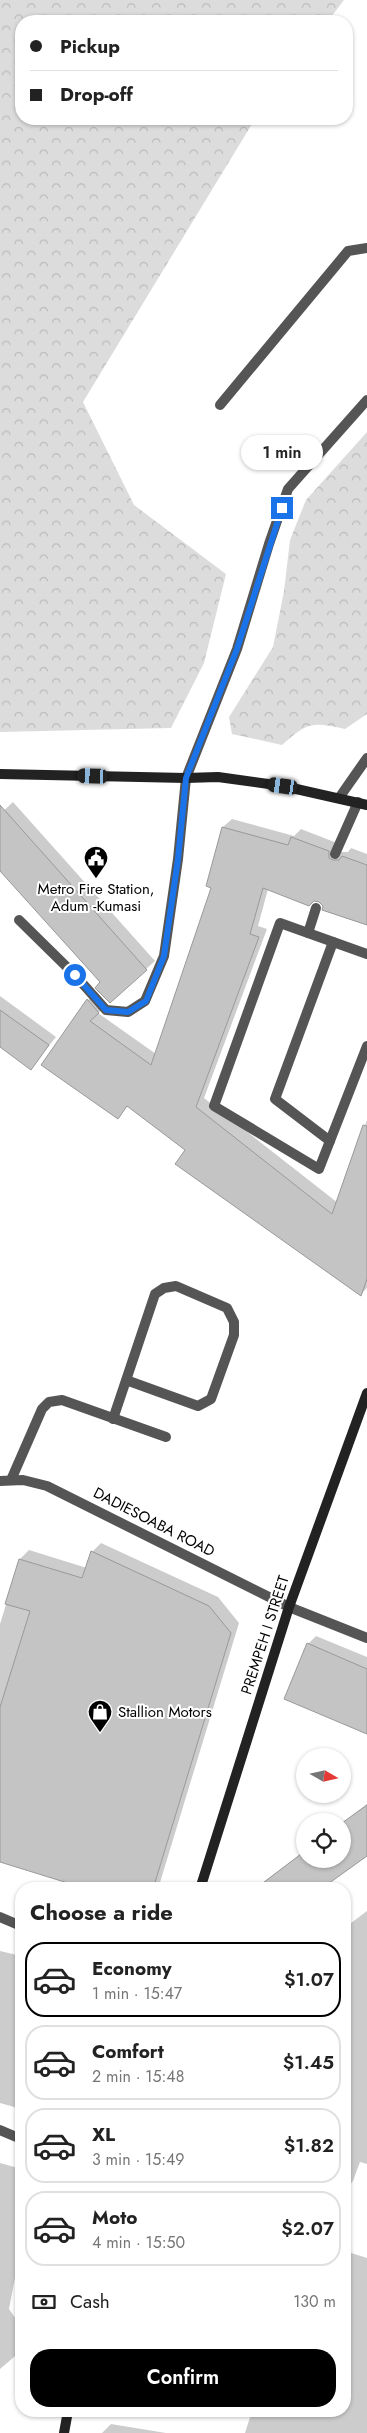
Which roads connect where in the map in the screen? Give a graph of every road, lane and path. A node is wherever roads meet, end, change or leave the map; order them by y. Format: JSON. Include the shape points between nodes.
{"nodes":[{"id":1,"x":367,"y":248,"type":"edge"},
{"id":2,"x":367,"y":400,"type":"edge"},
{"id":3,"x":220,"y":405,"type":"dead end"},
{"id":4,"x":367,"y":758,"type":"edge"},
{"id":5,"x":0,"y":774,"type":"edge"},
{"id":6,"x":186,"y":778,"type":"junction"},
{"id":7,"x":339,"y":798,"type":"junction"},
{"id":8,"x":362,"y":804,"type":"edge"},
{"id":9,"x":335,"y":854,"type":"dead end"},
{"id":10,"x":316,"y":908,"type":"dead end"},
{"id":11,"x":18,"y":920,"type":"dead end"},
{"id":12,"x":308,"y":933,"type":"junction"},
{"id":13,"x":333,"y":942,"type":"junction"},
{"id":14,"x":367,"y":954,"type":"edge"},
{"id":15,"x":367,"y":1046,"type":"edge"},
{"id":16,"x":330,"y":1141,"type":"junction"},
{"id":17,"x":126,"y":1380,"type":"junction"},
{"id":18,"x":367,"y":1394,"type":"edge"},
{"id":19,"x":113,"y":1419,"type":"junction"},
{"id":20,"x":166,"y":1437,"type":"dead end"},
{"id":21,"x":3,"y":1480,"type":"edge"},
{"id":22,"x":290,"y":1606,"type":"junction"},
{"id":23,"x":367,"y":1638,"type":"edge"},
{"id":24,"x":202,"y":1882,"type":"edge"},
{"id":25,"x":0,"y":1917,"type":"edge"},
{"id":26,"x":15,"y":1923,"type":"edge"},
{"id":27,"x":0,"y":2130,"type":"edge"},
{"id":28,"x":15,"y":2136,"type":"edge"},
{"id":29,"x":67,"y":2417,"type":"edge"},
{"id":30,"x":64,"y":2433,"type":"edge"}],
"edges":[{"from":1,"to":3,"type":"street","via":[[348,251]]},
{"from":2,"to":6,"type":"street","via":[[288,489],[237,649]]},
{"from":4,"to":7,"type":"street"},
{"from":5,"to":6,"type":"main road"},
{"from":6,"to":7,"type":"main road","via":[[218,777]]},
{"from":6,"to":11,"type":"street","via":[[164,956],[146,1001],[128,1012],[106,1010]]},
{"from":7,"to":8,"type":"main road"},
{"from":8,"to":9,"type":"street"},
{"from":10,"to":12,"type":"street"},
{"from":12,"to":13,"type":"street"},
{"from":12,"to":16,"type":"street","via":[[280,923],[214,1106],[319,1169]]},
{"from":13,"to":14,"type":"street"},
{"from":13,"to":16,"type":"street","via":[[275,1099]]},
{"from":15,"to":16,"type":"street"},
{"from":17,"to":17,"type":"street","via":[[155,1294],[176,1286],[227,1308],[234,1322],[234,1335],[211,1399],[198,1406]]},
{"from":17,"to":19,"type":"street"},
{"from":18,"to":22,"type":"main road","name":"PREMPEH I STREET"},
{"from":19,"to":20,"type":"street"},
{"from":19,"to":21,"type":"street","via":[[62,1400],[49,1402],[42,1408]]},
{"from":21,"to":22,"type":"street","name":"DADIESOABA ROAD","via":[[22,1480],[47,1486]]},
{"from":22,"to":23,"type":"street","name":"DADIESOABA ROAD"},
{"from":22,"to":24,"type":"main road","name":"PREMPEH I STREET"},
{"from":25,"to":26,"type":"street"},
{"from":27,"to":28,"type":"street"},
{"from":29,"to":30,"type":"main road"}]}
